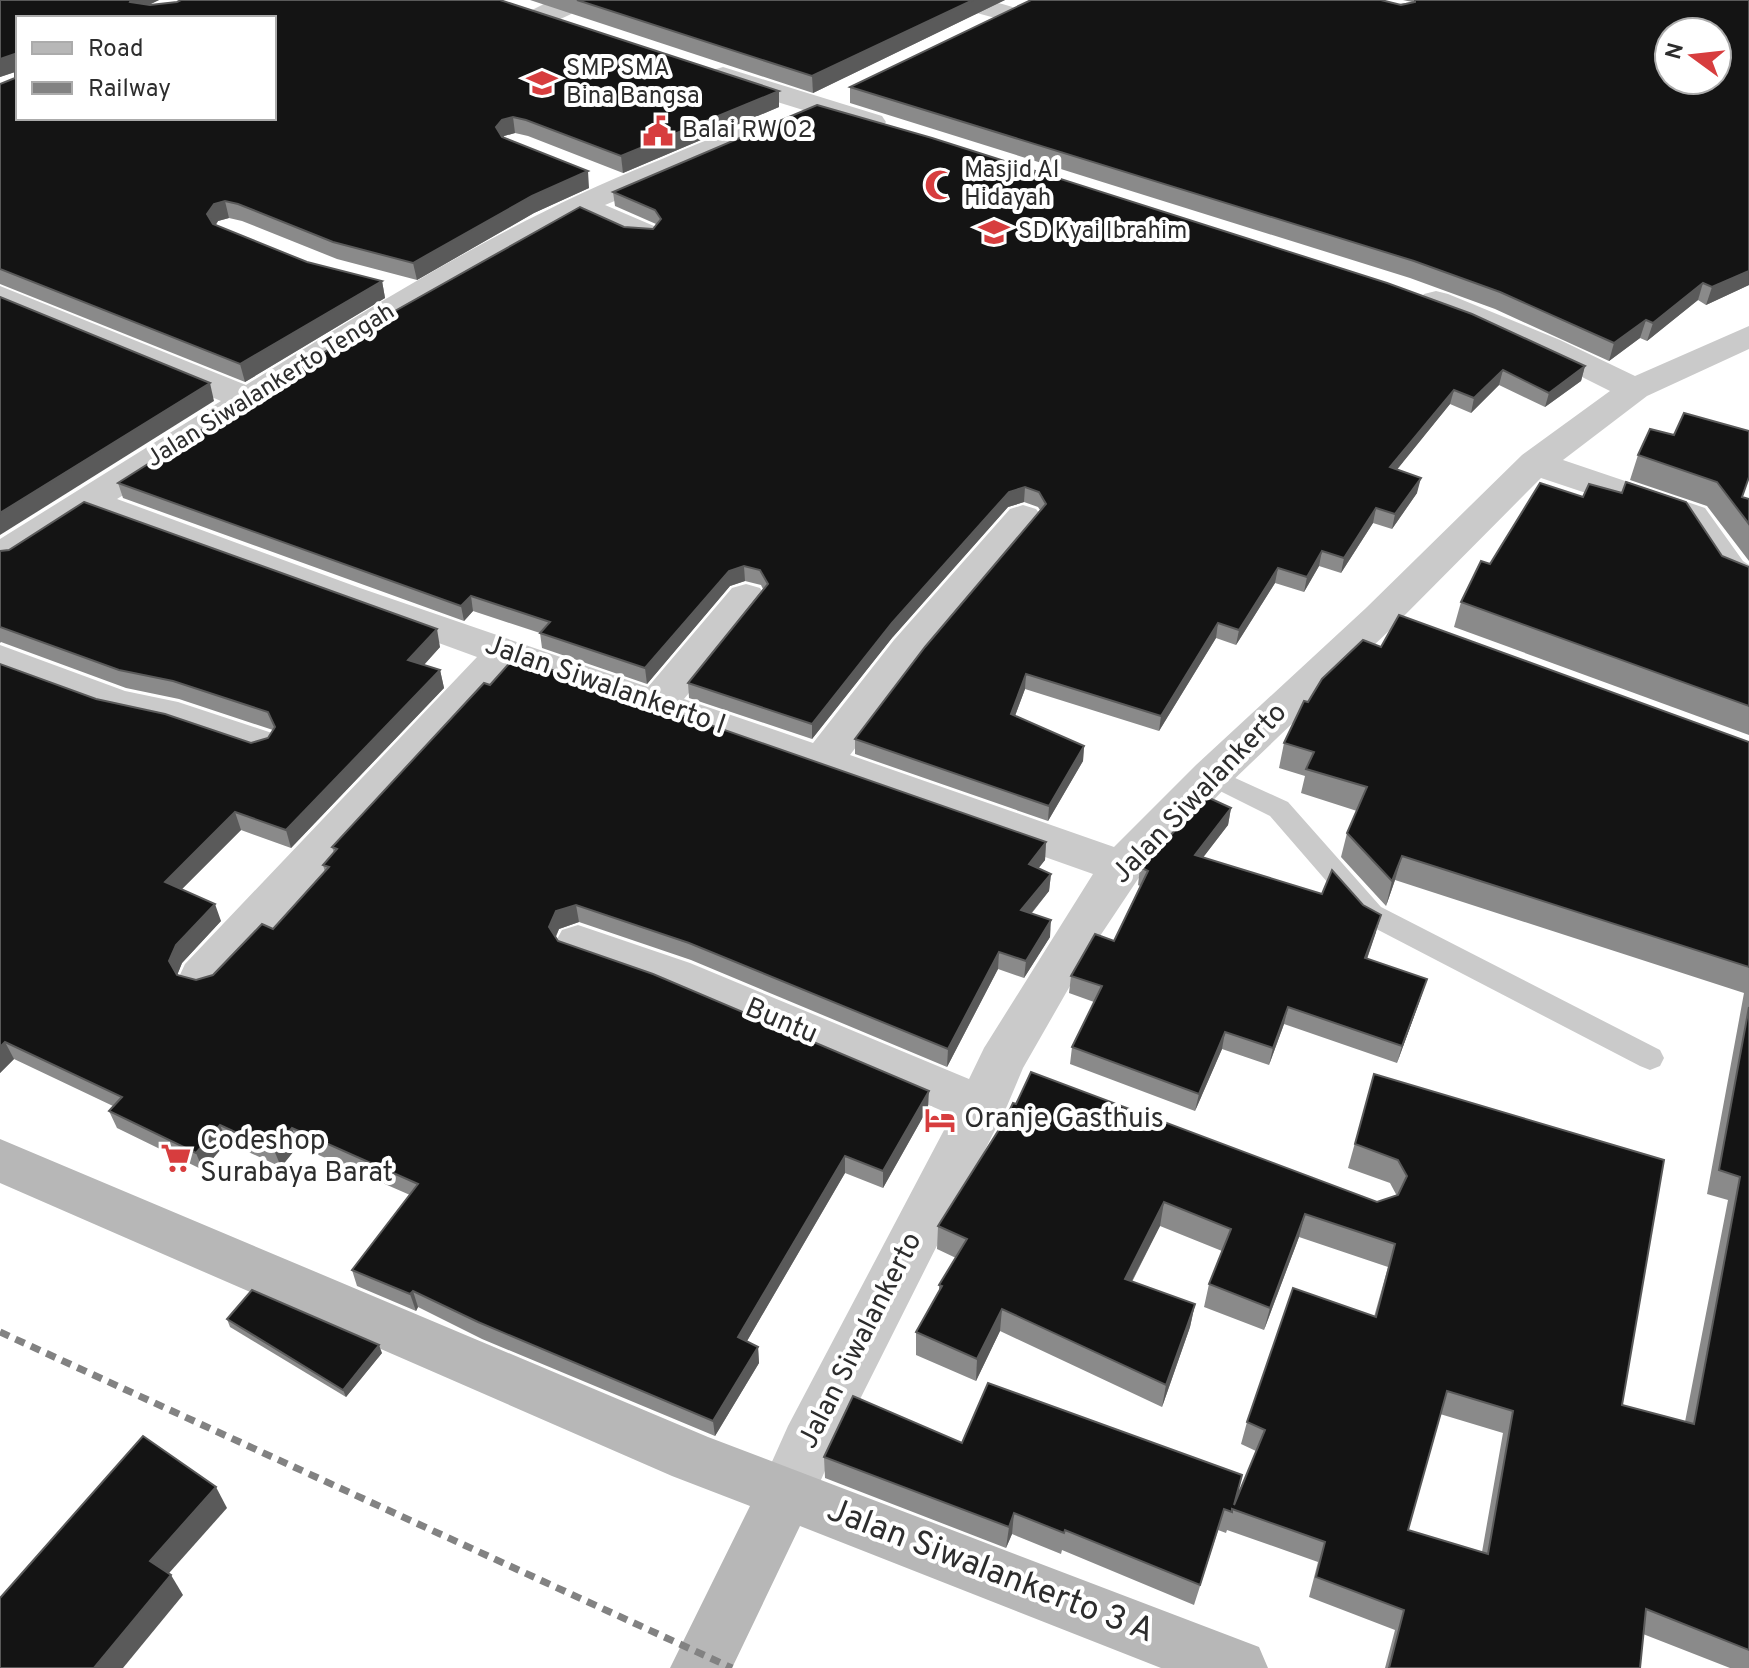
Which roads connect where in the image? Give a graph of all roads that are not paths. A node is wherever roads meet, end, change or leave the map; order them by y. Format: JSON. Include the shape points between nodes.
{"nodes":[{"id":1,"x":961,"y":0,"type":"edge"},
{"id":2,"x":1022,"y":7,"type":"edge"},
{"id":3,"x":530,"y":12,"type":"edge"},
{"id":4,"x":573,"y":13,"type":"edge"},
{"id":5,"x":968,"y":34,"type":"edge"},
{"id":6,"x":694,"y":66,"type":"edge"},
{"id":7,"x":857,"y":87,"type":"edge"},
{"id":8,"x":815,"y":106,"type":"junction"},
{"id":9,"x":901,"y":131,"type":"edge"},
{"id":10,"x":583,"y":172,"type":"edge"},
{"id":11,"x":623,"y":187,"type":"junction"},
{"id":12,"x":580,"y":206,"type":"junction"},
{"id":13,"x":643,"y":233,"type":"edge"},
{"id":14,"x":373,"y":282,"type":"edge"},
{"id":15,"x":1411,"y":293,"type":"edge"},
{"id":16,"x":420,"y":294,"type":"junction"},
{"id":17,"x":0,"y":296,"type":"edge"},
{"id":18,"x":1736,"y":352,"type":"edge"},
{"id":19,"x":1635,"y":389,"type":"junction"},
{"id":20,"x":248,"y":399,"type":"junction"},
{"id":21,"x":1535,"y":463,"type":"junction"},
{"id":22,"x":89,"y":502,"type":"junction"},
{"id":23,"x":1023,"y":517,"type":"dead end"},
{"id":24,"x":0,"y":556,"type":"edge"},
{"id":25,"x":1749,"y":581,"type":"edge"},
{"id":26,"x":746,"y":597,"type":"dead end"},
{"id":27,"x":1380,"y":617,"type":"junction"},
{"id":28,"x":1422,"y":633,"type":"edge"},
{"id":29,"x":506,"y":651,"type":"junction"},
{"id":30,"x":0,"y":659,"type":"edge"},
{"id":31,"x":655,"y":706,"type":"junction"},
{"id":32,"x":257,"y":743,"type":"edge"},
{"id":33,"x":822,"y":761,"type":"junction"},
{"id":34,"x":1211,"y":776,"type":"junction"},
{"id":35,"x":1122,"y":867,"type":"junction"},
{"id":36,"x":578,"y":943,"type":"dead end"},
{"id":37,"x":202,"y":977,"type":"edge"},
{"id":38,"x":1650,"y":1058,"type":"dead end"},
{"id":39,"x":982,"y":1106,"type":"junction"},
{"id":40,"x":0,"y":1160,"type":"edge"},
{"id":41,"x":787,"y":1493,"type":"junction"},
{"id":42,"x":700,"y":1668,"type":"edge"},
{"id":43,"x":1238,"y":1668,"type":"edge"}],
"edges":[{"from":1,"to":2,"type":"street"},
{"from":2,"to":5,"type":"street"},
{"from":3,"to":4,"type":"street"},
{"from":6,"to":8,"type":"street"},
{"from":7,"to":8,"type":"street","name":"Jalan Siwalankerto Tengah"},
{"from":8,"to":9,"type":"street"},
{"from":8,"to":11,"type":"street","name":"Jalan Siwalankerto Tengah"},
{"from":10,"to":11,"type":"street"},
{"from":11,"to":12,"type":"street","name":"Jalan Siwalankerto Tengah"},
{"from":12,"to":13,"type":"street"},
{"from":12,"to":16,"type":"street","name":"Jalan Siwalankerto Tengah"},
{"from":14,"to":16,"type":"street"},
{"from":15,"to":19,"type":"street"},
{"from":16,"to":20,"type":"street","name":"Jalan Siwalankerto Tengah"},
{"from":17,"to":20,"type":"street"},
{"from":18,"to":19,"type":"street","name":"Jalan Siwalankerto"},
{"from":19,"to":21,"type":"street","name":"Jalan Siwalankerto"},
{"from":20,"to":22,"type":"street","name":"Jalan Siwalankerto Tengah"},
{"from":21,"to":25,"type":"street","via":[[1692,516],[1729,570]]},
{"from":21,"to":27,"type":"street","name":"Jalan Siwalankerto"},
{"from":22,"to":24,"type":"street","name":"Jalan Siwalankerto Tengah"},
{"from":22,"to":29,"type":"street","name":"Jalan Siwalankerto I"},
{"from":23,"to":33,"type":"street","via":[[908,650]]},
{"from":26,"to":31,"type":"street"},
{"from":27,"to":28,"type":"street"},
{"from":27,"to":34,"type":"street","name":"Jalan Siwalankerto"},
{"from":29,"to":31,"type":"street","name":"Jalan Siwalankerto I"},
{"from":29,"to":37,"type":"street"},
{"from":30,"to":32,"type":"street","via":[[119,704],[178,716]]},
{"from":31,"to":33,"type":"street","name":"Jalan Siwalankerto I"},
{"from":33,"to":35,"type":"street","name":"Jalan Siwalankerto I"},
{"from":34,"to":35,"type":"street","name":"Jalan Siwalankerto"},
{"from":34,"to":38,"type":"lane","via":[[1279,809],[1371,914]]},
{"from":35,"to":39,"type":"street","name":"Jalan Siwalankerto","via":[[1074,939],[1023,1071]]},
{"from":36,"to":39,"type":"street","name":"Buntu","via":[[673,976]]},
{"from":39,"to":41,"type":"street","name":"Jalan Siwalankerto"},
{"from":40,"to":41,"type":"street","name":"Jalan Siwalankerto 3 A"},
{"from":41,"to":42,"type":"street"},
{"from":41,"to":43,"type":"street","name":"Jalan Siwalankerto 3 A"}]}
